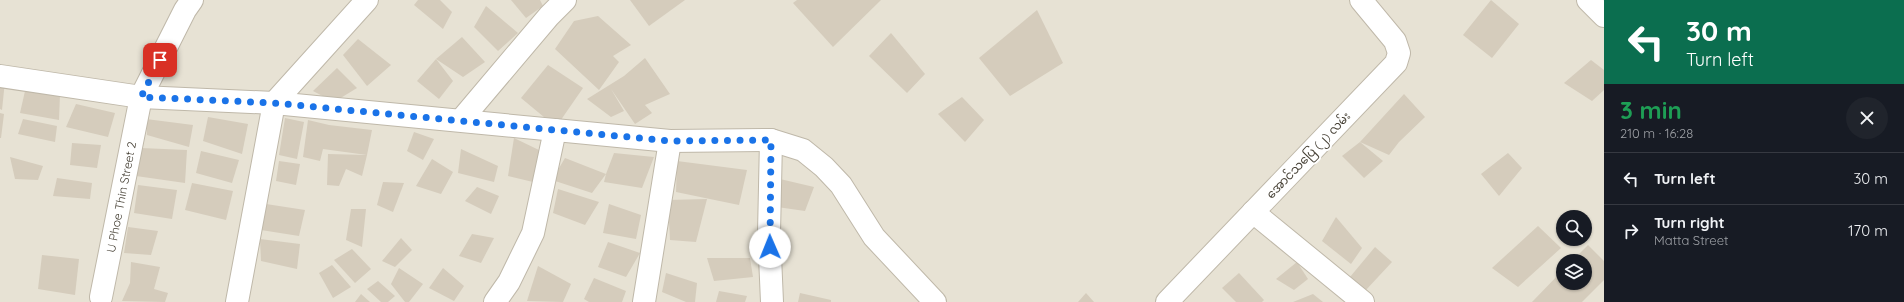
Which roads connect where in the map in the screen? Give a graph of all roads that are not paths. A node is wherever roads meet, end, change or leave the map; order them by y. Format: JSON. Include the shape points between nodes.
{"nodes":[{"id":1,"x":192,"y":0,"type":"edge"},
{"id":2,"x":367,"y":0,"type":"edge"},
{"id":3,"x":565,"y":0,"type":"edge"},
{"id":4,"x":1361,"y":0,"type":"edge"},
{"id":5,"x":1588,"y":0,"type":"edge"},
{"id":6,"x":1604,"y":16,"type":"edge"},
{"id":7,"x":0,"y":76,"type":"edge"},
{"id":8,"x":141,"y":97,"type":"junction"},
{"id":9,"x":274,"y":103,"type":"junction"},
{"id":10,"x":462,"y":120,"type":"junction"},
{"id":11,"x":555,"y":130,"type":"junction"},
{"id":12,"x":771,"y":140,"type":"junction"},
{"id":13,"x":670,"y":141,"type":"junction"},
{"id":14,"x":1253,"y":212,"type":"junction"},
{"id":15,"x":101,"y":297,"type":"dead end"},
{"id":16,"x":236,"y":302,"type":"edge"},
{"id":17,"x":495,"y":302,"type":"edge"},
{"id":18,"x":644,"y":302,"type":"edge"},
{"id":19,"x":772,"y":302,"type":"edge"},
{"id":20,"x":935,"y":302,"type":"edge"},
{"id":21,"x":1166,"y":302,"type":"edge"},
{"id":22,"x":1363,"y":302,"type":"edge"}],
"edges":[{"from":1,"to":8,"type":"street","name":"U Phoe Thin Street 2"},
{"from":2,"to":9,"type":"street"},
{"from":3,"to":10,"type":"street"},
{"from":4,"to":14,"type":"street","name":"အောင်သပြေ (၂) လမ်း","via":[[1395,41],[1399,53],[1396,63]]},
{"from":5,"to":6,"type":"street"},
{"from":7,"to":8,"type":"street"},
{"from":8,"to":9,"type":"street"},
{"from":8,"to":15,"type":"street","name":"U Phoe Thin Street 2"},
{"from":9,"to":10,"type":"street"},
{"from":9,"to":16,"type":"street"},
{"from":10,"to":11,"type":"street"},
{"from":11,"to":13,"type":"street"},
{"from":11,"to":17,"type":"street","via":[[533,233],[509,282]]},
{"from":12,"to":13,"type":"street"},
{"from":12,"to":19,"type":"street","via":[[769,233]]},
{"from":12,"to":20,"type":"street","via":[[803,150],[824,166],[841,185],[874,237]]},
{"from":13,"to":18,"type":"street"},
{"from":14,"to":21,"type":"street","name":"အောင်သပြေ (၂) လမ်း"},
{"from":14,"to":22,"type":"street"}]}
